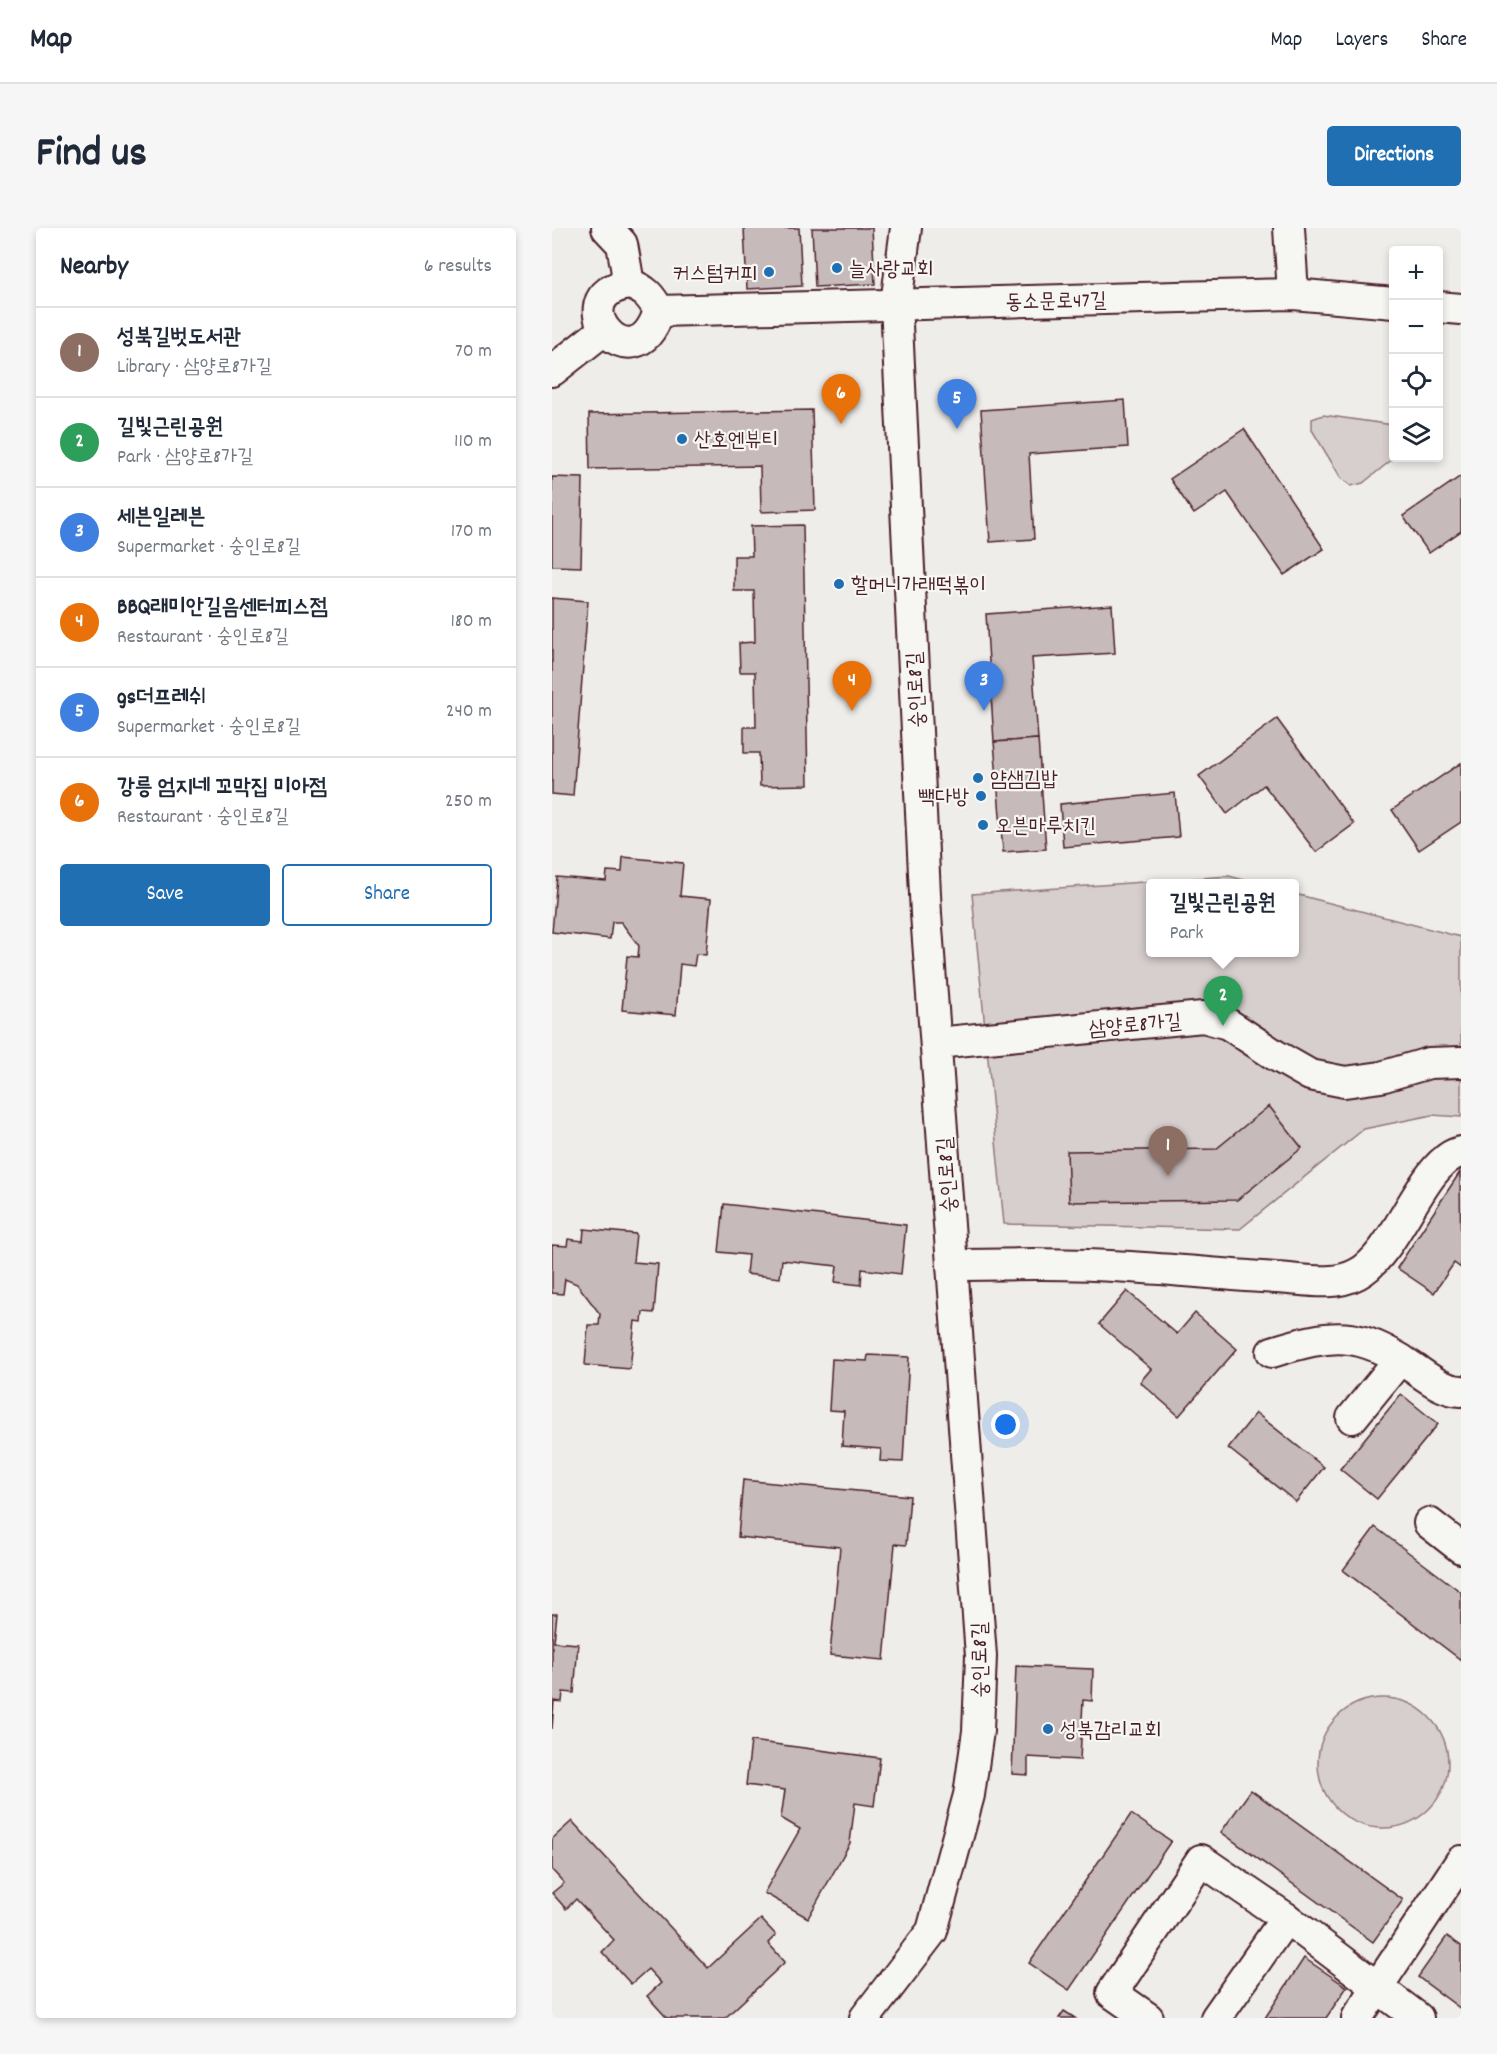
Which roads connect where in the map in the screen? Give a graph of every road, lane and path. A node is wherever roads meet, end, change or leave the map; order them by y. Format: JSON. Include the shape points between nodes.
{"nodes":[{"id":1,"x":607,"y":228,"type":"edge"},
{"id":2,"x":906,"y":228,"type":"edge"},
{"id":3,"x":1289,"y":228,"type":"edge"},
{"id":4,"x":629,"y":284,"type":"junction"},
{"id":5,"x":1293,"y":294,"type":"junction"},
{"id":6,"x":1389,"y":303,"type":"edge"},
{"id":7,"x":896,"y":304,"type":"junction"},
{"id":8,"x":1443,"y":307,"type":"edge"},
{"id":9,"x":1461,"y":309,"type":"edge"},
{"id":10,"x":659,"y":311,"type":"junction"},
{"id":11,"x":604,"y":330,"type":"junction"},
{"id":12,"x":552,"y":370,"type":"edge"},
{"id":13,"x":936,"y":1042,"type":"junction"},
{"id":14,"x":1461,"y":1062,"type":"edge"},
{"id":15,"x":1461,"y":1152,"type":"edge"},
{"id":16,"x":953,"y":1265,"type":"junction"},
{"id":17,"x":1272,"y":1352,"type":"dead end"},
{"id":18,"x":1400,"y":1359,"type":"junction"},
{"id":19,"x":1461,"y":1390,"type":"edge"},
{"id":20,"x":1352,"y":1418,"type":"dead end"},
{"id":21,"x":1429,"y":1523,"type":"dead end"},
{"id":22,"x":1461,"y":1548,"type":"edge"},
{"id":23,"x":1461,"y":1860,"type":"edge"},
{"id":24,"x":1286,"y":1918,"type":"junction"},
{"id":25,"x":1376,"y":1988,"type":"junction"},
{"id":26,"x":865,"y":2018,"type":"edge"},
{"id":27,"x":1148,"y":2018,"type":"edge"},
{"id":28,"x":1216,"y":2018,"type":"edge"},
{"id":29,"x":1357,"y":2018,"type":"edge"},
{"id":30,"x":1418,"y":2018,"type":"edge"}],
"edges":[{"from":1,"to":4,"type":"street","via":[[622,244]]},
{"from":2,"to":7,"type":"street"},
{"from":3,"to":5,"type":"street"},
{"from":4,"to":10,"type":"street","via":[[651,296]]},
{"from":4,"to":11,"type":"street","via":[[616,286],[600,305],[599,318]]},
{"from":5,"to":6,"type":"street","name":"동소문로47길"},
{"from":5,"to":7,"type":"street","name":"동소문로47길"},
{"from":7,"to":10,"type":"street","name":"동소문로47길"},
{"from":7,"to":13,"type":"street","name":"숭인로8길","via":[[926,914]]},
{"from":8,"to":9,"type":"street"},
{"from":10,"to":11,"type":"street","via":[[649,333],[639,340],[626,343]]},
{"from":11,"to":12,"type":"street"},
{"from":13,"to":14,"type":"street","name":"삼양로8가길","via":[[1203,1017],[1228,1024],[1310,1075],[1345,1082],[1429,1064]]},
{"from":13,"to":16,"type":"street","name":"숭인로8길"},
{"from":15,"to":16,"type":"street","via":[[1446,1158],[1430,1177],[1371,1264],[1342,1280],[1130,1266]]},
{"from":16,"to":26,"type":"street","name":"숭인로8길","via":[[981,1656],[978,1731],[969,1795],[932,1931]]},
{"from":17,"to":18,"type":"street","via":[[1339,1337],[1365,1341]]},
{"from":18,"to":19,"type":"street","via":[[1440,1386]]},
{"from":18,"to":20,"type":"street"},
{"from":21,"to":22,"type":"street"},
{"from":23,"to":25,"type":"street"},
{"from":24,"to":25,"type":"street"},
{"from":24,"to":27,"type":"street","via":[[1202,1860],[1112,1993]]},
{"from":24,"to":28,"type":"street"},
{"from":25,"to":29,"type":"street"},
{"from":25,"to":30,"type":"street"}]}
